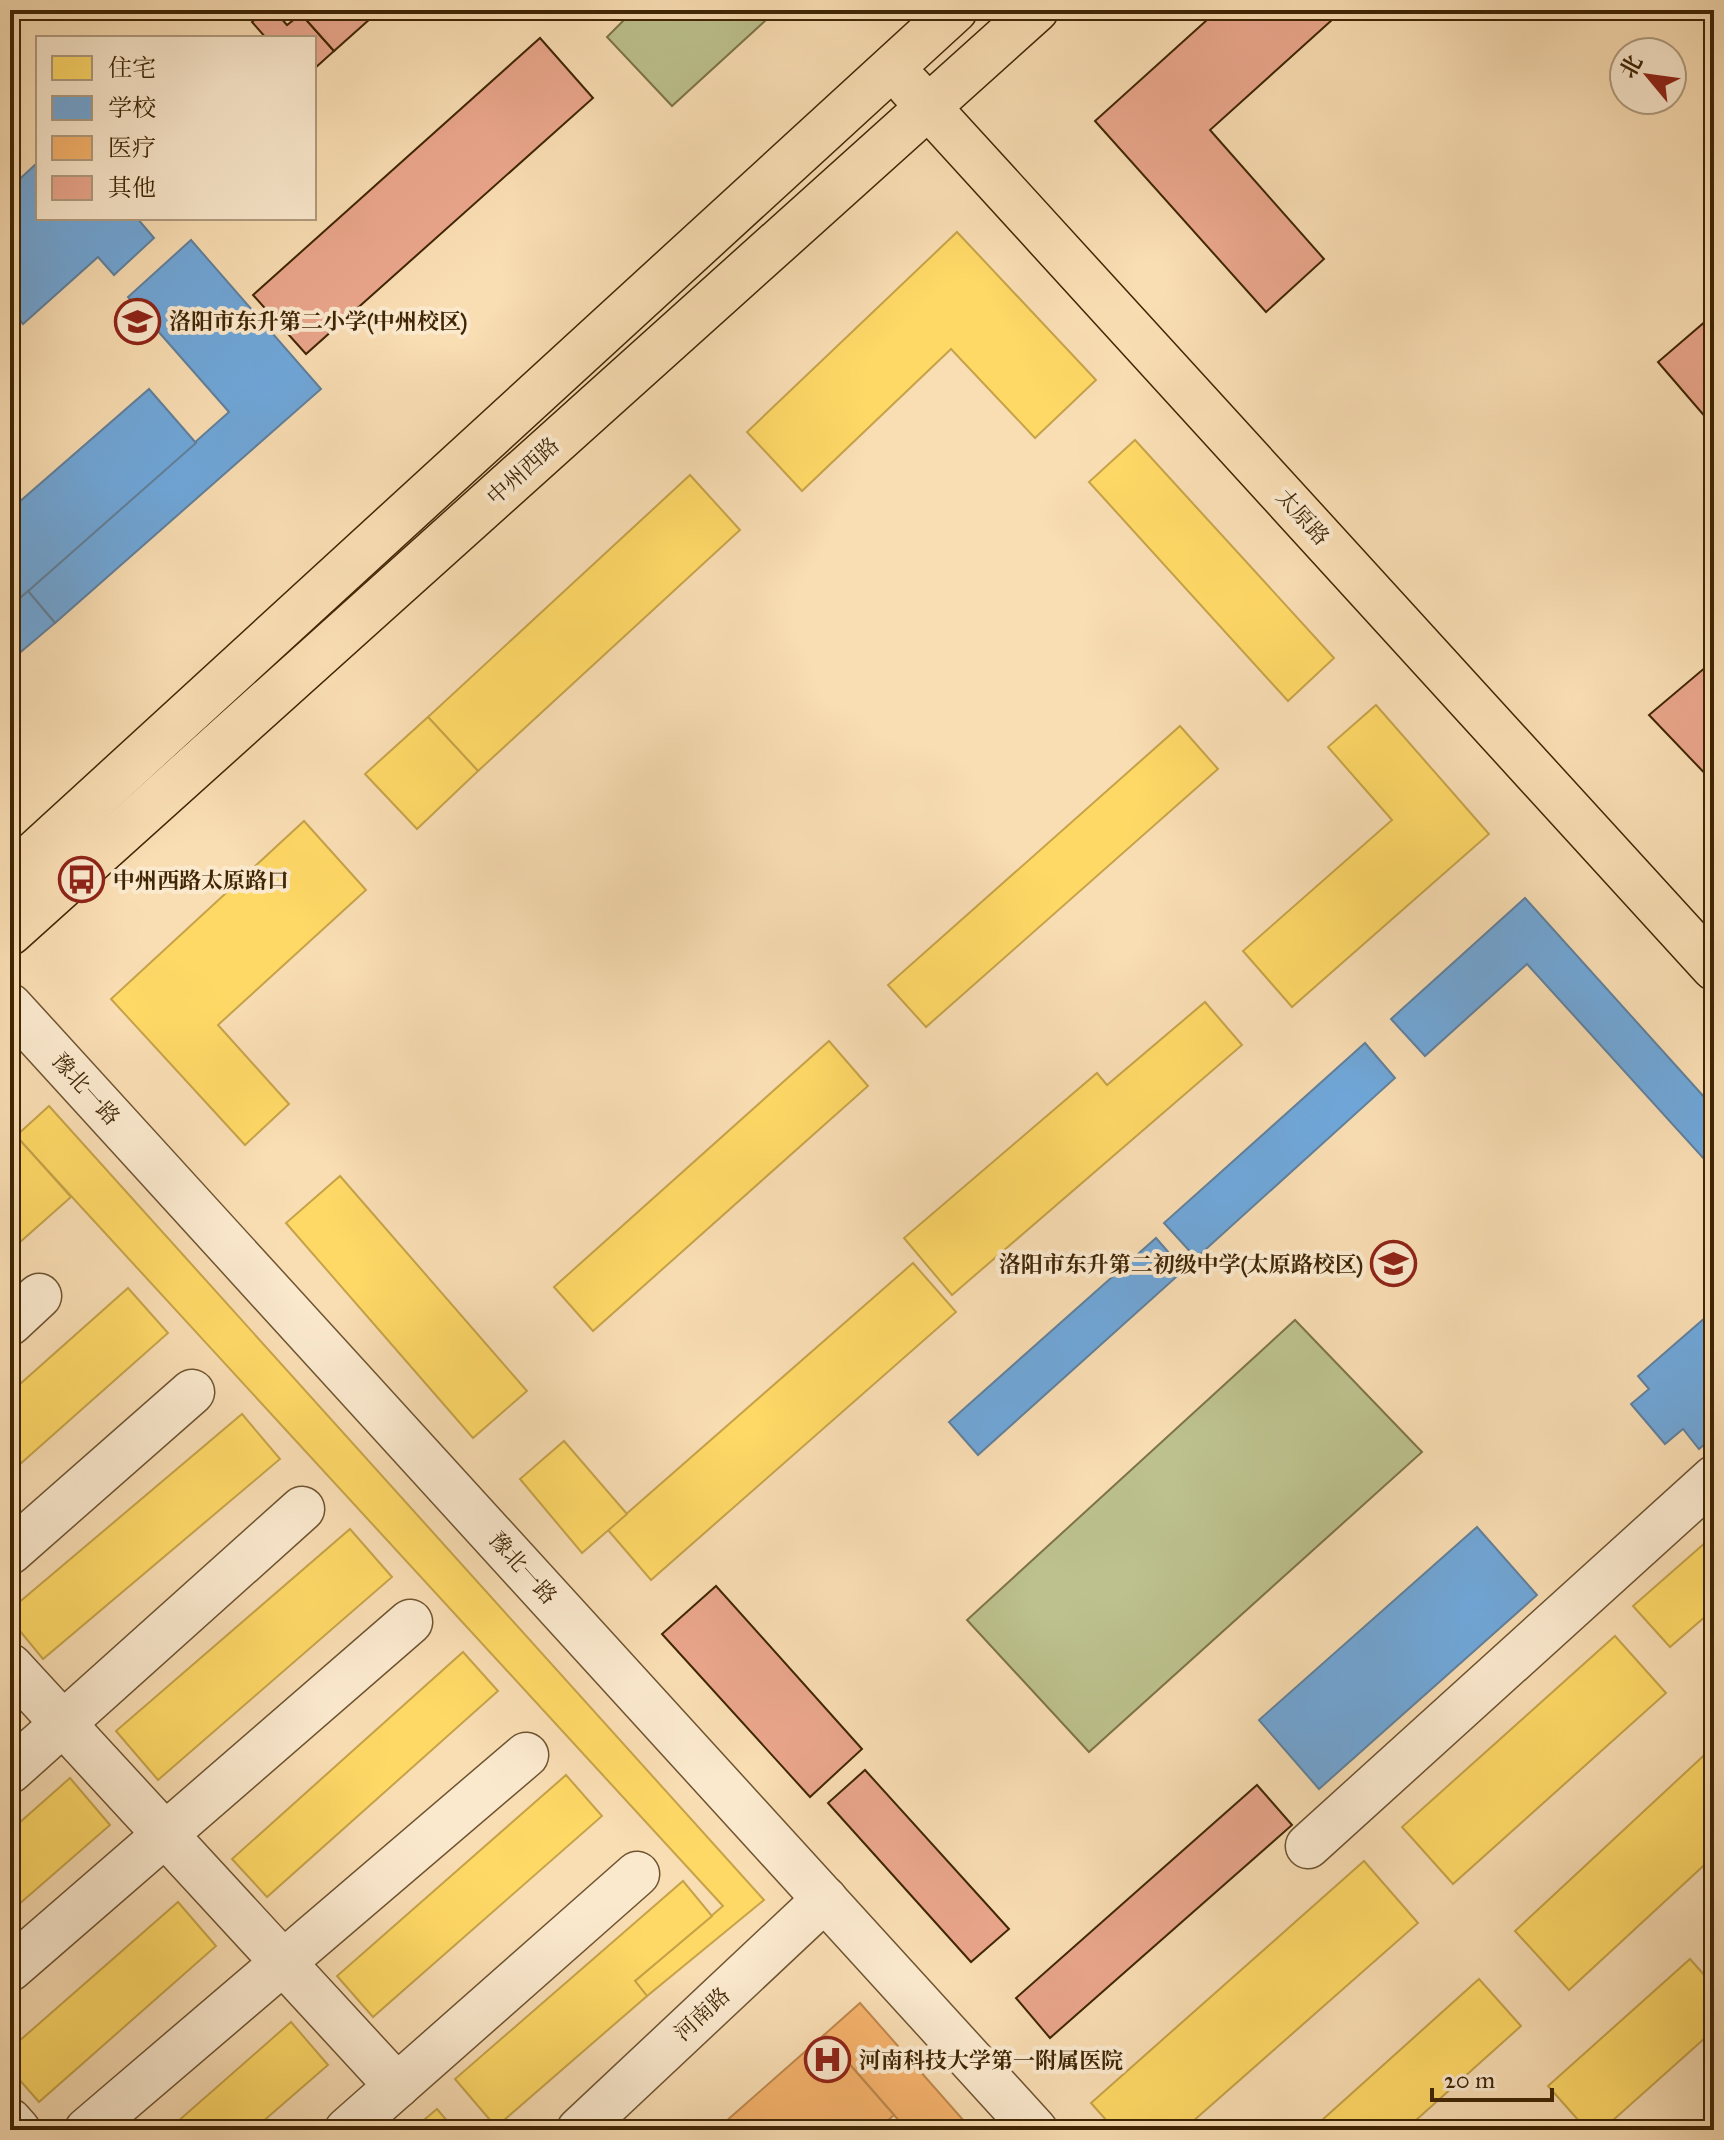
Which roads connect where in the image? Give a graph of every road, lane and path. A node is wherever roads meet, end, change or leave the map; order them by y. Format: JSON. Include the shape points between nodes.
{"nodes":[{"id":1,"x":955,"y":10,"type":"edge"},
{"id":2,"x":1036,"y":10,"type":"edge"},
{"id":3,"x":892,"y":67,"type":"junction"},
{"id":4,"x":927,"y":106,"type":"junction"},
{"id":5,"x":10,"y":876,"type":"edge"},
{"id":6,"x":10,"y":933,"type":"edge"},
{"id":7,"x":1714,"y":968,"type":"edge"},
{"id":8,"x":10,"y":1006,"type":"edge"},
{"id":9,"x":192,"y":1392,"type":"dead end"},
{"id":10,"x":1714,"y":1478,"type":"edge"},
{"id":11,"x":302,"y":1509,"type":"dead end"},
{"id":12,"x":10,"y":1552,"type":"edge"},
{"id":13,"x":410,"y":1622,"type":"dead end"},
{"id":14,"x":10,"y":1666,"type":"edge"},
{"id":15,"x":63,"y":1723,"type":"junction"},
{"id":16,"x":526,"y":1755,"type":"dead end"},
{"id":17,"x":10,"y":1771,"type":"edge"},
{"id":18,"x":165,"y":1834,"type":"junction"},
{"id":19,"x":1308,"y":1846,"type":"dead end"},
{"id":20,"x":637,"y":1874,"type":"dead end"},
{"id":21,"x":825,"y":1899,"type":"junction"},
{"id":22,"x":283,"y":1963,"type":"junction"},
{"id":23,"x":10,"y":1969,"type":"edge"},
{"id":24,"x":397,"y":2086,"type":"junction"},
{"id":25,"x":10,"y":2121,"type":"edge"},
{"id":26,"x":18,"y":2130,"type":"edge"},
{"id":27,"x":87,"y":2130,"type":"edge"},
{"id":28,"x":347,"y":2130,"type":"edge"},
{"id":29,"x":579,"y":2130,"type":"edge"},
{"id":30,"x":1035,"y":2130,"type":"edge"}],
"edges":[{"from":1,"to":3,"type":"main road"},
{"from":2,"to":4,"type":"main road","name":"中州西路"},
{"from":3,"to":4,"type":"main road","name":"太原路"},
{"from":3,"to":5,"type":"main road"},
{"from":4,"to":6,"type":"main road","name":"中州西路"},
{"from":4,"to":7,"type":"main road","name":"太原路"},
{"from":8,"to":21,"type":"street","name":"豫北一路"},
{"from":9,"to":12,"type":"street"},
{"from":10,"to":19,"type":"street"},
{"from":11,"to":15,"type":"street"},
{"from":13,"to":18,"type":"street"},
{"from":14,"to":15,"type":"street"},
{"from":15,"to":17,"type":"street"},
{"from":15,"to":18,"type":"street"},
{"from":16,"to":22,"type":"street"},
{"from":18,"to":22,"type":"street"},
{"from":18,"to":23,"type":"street"},
{"from":20,"to":24,"type":"street"},
{"from":21,"to":29,"type":"street","name":"河南路"},
{"from":21,"to":30,"type":"street","name":"豫北一路"},
{"from":22,"to":24,"type":"street"},
{"from":22,"to":27,"type":"street"},
{"from":24,"to":28,"type":"street"},
{"from":25,"to":26,"type":"street"}]}
